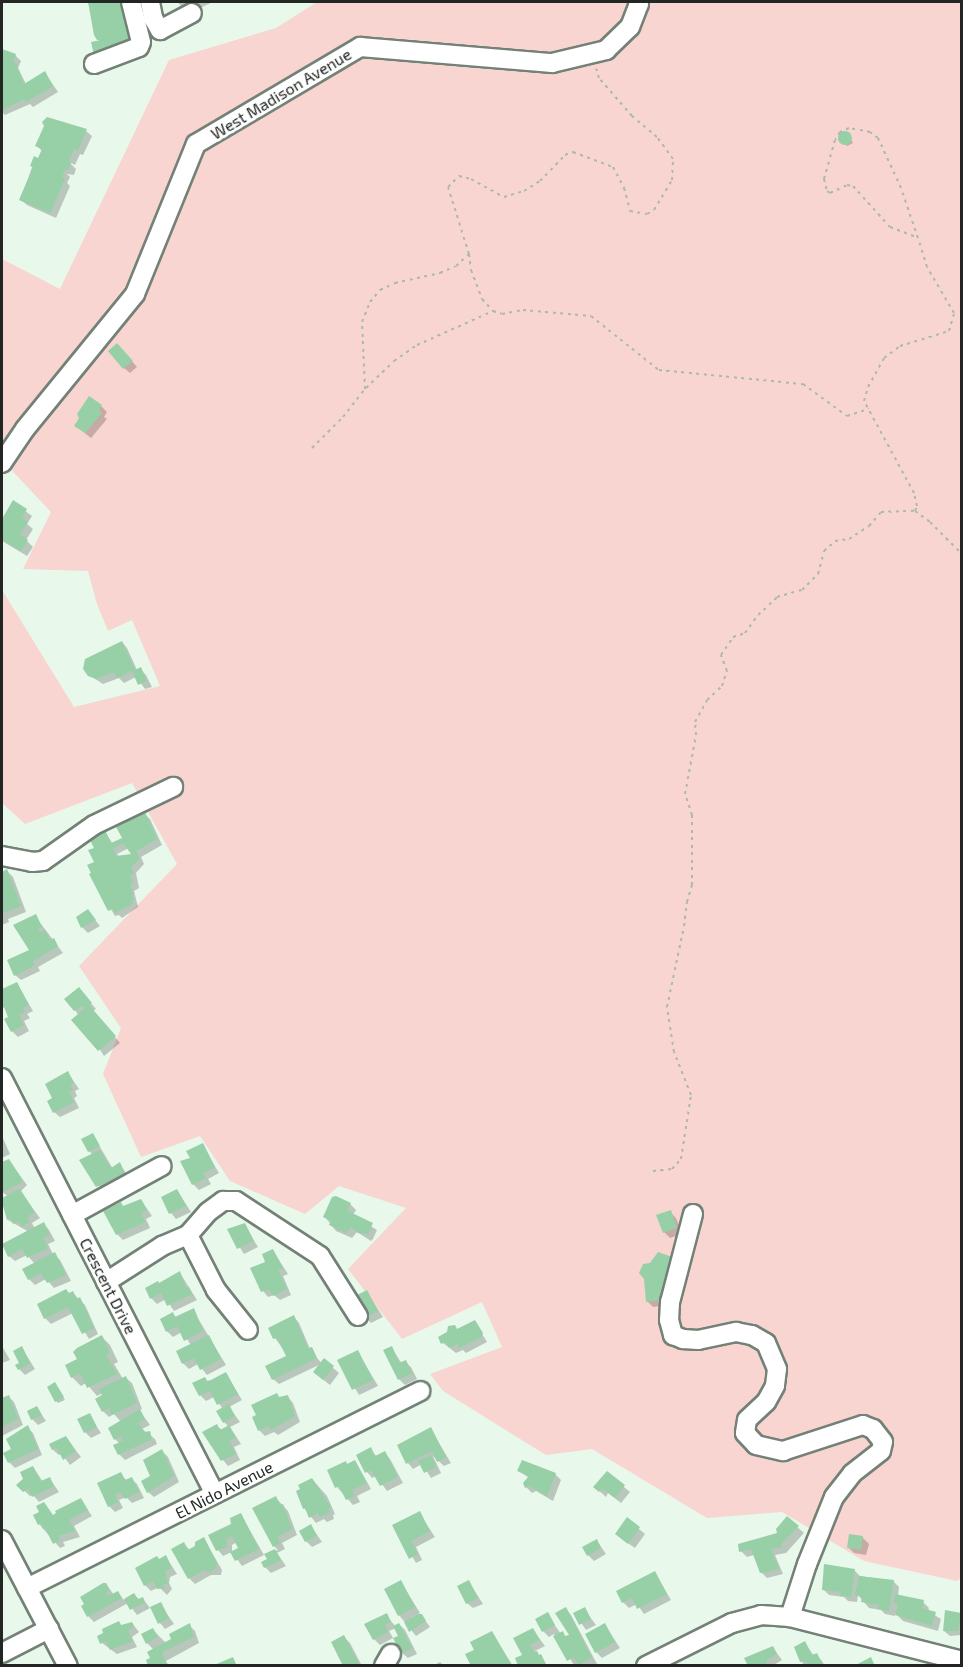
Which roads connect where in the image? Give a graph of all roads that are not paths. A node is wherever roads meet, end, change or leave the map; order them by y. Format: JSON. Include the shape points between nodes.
{"nodes":[{"id":1,"x":131,"y":2,"type":"edge"},
{"id":2,"x":150,"y":2,"type":"edge"},
{"id":3,"x":638,"y":2,"type":"edge"},
{"id":4,"x":192,"y":13,"type":"dead end"},
{"id":5,"x":94,"y":64,"type":"dead end"},
{"id":6,"x":2,"y":462,"type":"edge"},
{"id":7,"x":173,"y":787,"type":"dead end"},
{"id":8,"x":2,"y":856,"type":"edge"},
{"id":9,"x":2,"y":1078,"type":"edge"},
{"id":10,"x":162,"y":1166,"type":"dead end"},
{"id":11,"x":693,"y":1214,"type":"dead end"},
{"id":12,"x":72,"y":1215,"type":"junction"},
{"id":13,"x":188,"y":1235,"type":"junction"},
{"id":14,"x":106,"y":1282,"type":"junction"},
{"id":15,"x":358,"y":1316,"type":"dead end"},
{"id":16,"x":248,"y":1330,"type":"dead end"},
{"id":17,"x":420,"y":1391,"type":"dead end"},
{"id":18,"x":215,"y":1494,"type":"junction"},
{"id":19,"x":2,"y":1540,"type":"edge"},
{"id":20,"x":27,"y":1588,"type":"junction"},
{"id":21,"x":790,"y":1617,"type":"junction"},
{"id":22,"x":49,"y":1629,"type":"junction"},
{"id":23,"x":2,"y":1653,"type":"edge"},
{"id":24,"x":962,"y":1661,"type":"edge"},
{"id":25,"x":68,"y":1665,"type":"edge"},
{"id":26,"x":646,"y":1665,"type":"edge"}],
"edges":[{"from":1,"to":5,"type":"street","via":[[139,47]]},
{"from":2,"to":4,"type":"street","via":[[160,30]]},
{"from":3,"to":6,"type":"street","name":"West Madison Avenue","via":[[630,27],[606,50],[552,63],[360,47],[196,144],[135,294]]},
{"from":7,"to":8,"type":"street","via":[[94,825],[43,861]]},
{"from":9,"to":12,"type":"street","name":"Crescent Drive"},
{"from":10,"to":12,"type":"street"},
{"from":11,"to":21,"type":"street","via":[[669,1320],[673,1335],[683,1339],[736,1332],[766,1343],[777,1369],[775,1386],[766,1402],[747,1420],[745,1433],[756,1445],[783,1451],[863,1425],[873,1429],[883,1442],[881,1451],[852,1474],[834,1497]]},
{"from":12,"to":14,"type":"street","name":"Crescent Drive"},
{"from":13,"to":14,"type":"street","via":[[162,1246]]},
{"from":13,"to":15,"type":"street","via":[[222,1202],[236,1201],[320,1256]]},
{"from":13,"to":16,"type":"street","via":[[216,1290]]},
{"from":14,"to":18,"type":"street","name":"Crescent Drive"},
{"from":17,"to":18,"type":"street","name":"El Nido Avenue"},
{"from":18,"to":20,"type":"street","name":"El Nido Avenue"},
{"from":19,"to":20,"type":"street"},
{"from":20,"to":22,"type":"street"},
{"from":21,"to":24,"type":"street"},
{"from":21,"to":26,"type":"street","via":[[750,1616]]},
{"from":22,"to":23,"type":"street"},
{"from":22,"to":25,"type":"street"}]}
